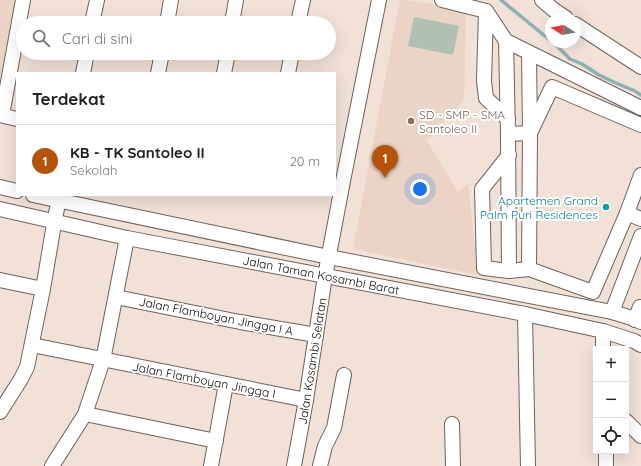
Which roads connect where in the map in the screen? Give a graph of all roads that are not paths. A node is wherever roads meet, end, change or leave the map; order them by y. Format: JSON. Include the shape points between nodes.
{"nodes":[{"id":1,"x":23,"y":0,"type":"edge"},
{"id":2,"x":97,"y":0,"type":"edge"},
{"id":3,"x":171,"y":0,"type":"edge"},
{"id":4,"x":236,"y":0,"type":"edge"},
{"id":5,"x":303,"y":0,"type":"edge"},
{"id":6,"x":379,"y":0,"type":"edge"},
{"id":7,"x":442,"y":0,"type":"edge"},
{"id":8,"x":542,"y":0,"type":"edge"},
{"id":9,"x":556,"y":5,"type":"edge"},
{"id":10,"x":486,"y":11,"type":"junction"},
{"id":11,"x":20,"y":16,"type":"edge"},
{"id":12,"x":94,"y":16,"type":"edge"},
{"id":13,"x":168,"y":16,"type":"edge"},
{"id":14,"x":233,"y":16,"type":"edge"},
{"id":15,"x":300,"y":16,"type":"edge"},
{"id":16,"x":581,"y":28,"type":"edge"},
{"id":17,"x":16,"y":37,"type":"edge"},
{"id":18,"x":506,"y":41,"type":"junction"},
{"id":19,"x":529,"y":53,"type":"junction"},
{"id":20,"x":86,"y":60,"type":"edge"},
{"id":21,"x":161,"y":60,"type":"edge"},
{"id":22,"x":227,"y":60,"type":"edge"},
{"id":23,"x":291,"y":60,"type":"edge"},
{"id":24,"x":641,"y":67,"type":"edge"},
{"id":25,"x":83,"y":72,"type":"edge"},
{"id":26,"x":158,"y":72,"type":"edge"},
{"id":27,"x":224,"y":72,"type":"edge"},
{"id":28,"x":288,"y":72,"type":"edge"},
{"id":29,"x":641,"y":108,"type":"edge"},
{"id":30,"x":1,"y":115,"type":"edge"},
{"id":31,"x":16,"y":119,"type":"edge"},
{"id":32,"x":508,"y":119,"type":"junction"},
{"id":33,"x":641,"y":125,"type":"edge"},
{"id":34,"x":530,"y":133,"type":"junction"},
{"id":35,"x":508,"y":134,"type":"junction"},
{"id":36,"x":509,"y":156,"type":"junction"},
{"id":37,"x":641,"y":175,"type":"edge"},
{"id":38,"x":339,"y":180,"type":"edge"},
{"id":39,"x":0,"y":188,"type":"edge"},
{"id":40,"x":16,"y":191,"type":"edge"},
{"id":41,"x":38,"y":196,"type":"edge"},
{"id":42,"x":59,"y":200,"type":"edge"},
{"id":43,"x":0,"y":209,"type":"edge"},
{"id":44,"x":627,"y":213,"type":"junction"},
{"id":45,"x":641,"y":219,"type":"edge"},
{"id":46,"x":55,"y":220,"type":"junction"},
{"id":47,"x":641,"y":236,"type":"edge"},
{"id":48,"x":127,"y":238,"type":"junction"},
{"id":49,"x":329,"y":258,"type":"junction"},
{"id":50,"x":529,"y":270,"type":"junction"},
{"id":51,"x":509,"y":271,"type":"junction"},
{"id":52,"x":323,"y":275,"type":"junction"},
{"id":53,"x":0,"y":280,"type":"edge"},
{"id":54,"x":43,"y":289,"type":"junction"},
{"id":55,"x":116,"y":297,"type":"junction"},
{"id":56,"x":612,"y":312,"type":"junction"},
{"id":57,"x":525,"y":314,"type":"junction"},
{"id":58,"x":639,"y":317,"type":"edge"},
{"id":59,"x":603,"y":331,"type":"junction"},
{"id":60,"x":316,"y":335,"type":"junction"},
{"id":61,"x":32,"y":345,"type":"junction"},
{"id":62,"x":641,"y":345,"type":"edge"},
{"id":63,"x":603,"y":346,"type":"edge"},
{"id":64,"x":103,"y":360,"type":"junction"},
{"id":65,"x":344,"y":375,"type":"dead end"},
{"id":66,"x":226,"y":384,"type":"junction"},
{"id":67,"x":306,"y":400,"type":"junction"},
{"id":68,"x":0,"y":412,"type":"edge"},
{"id":69,"x":85,"y":414,"type":"junction"},
{"id":70,"x":452,"y":424,"type":"dead end"},
{"id":71,"x":629,"y":424,"type":"edge"},
{"id":72,"x":641,"y":436,"type":"edge"},
{"id":73,"x":216,"y":441,"type":"junction"},
{"id":74,"x":606,"y":454,"type":"edge"},
{"id":75,"x":52,"y":466,"type":"edge"},
{"id":76,"x":211,"y":466,"type":"edge"},
{"id":77,"x":294,"y":466,"type":"edge"},
{"id":78,"x":320,"y":466,"type":"edge"},
{"id":79,"x":453,"y":466,"type":"edge"},
{"id":80,"x":528,"y":466,"type":"edge"},
{"id":81,"x":606,"y":466,"type":"edge"}],
"edges":[{"from":1,"to":11,"type":"street"},
{"from":2,"to":12,"type":"street"},
{"from":3,"to":13,"type":"street"},
{"from":4,"to":14,"type":"street"},
{"from":5,"to":15,"type":"street"},
{"from":6,"to":38,"type":"street","name":"Jalan Kosambi Selatan"},
{"from":7,"to":10,"type":"street"},
{"from":8,"to":9,"type":"street"},
{"from":10,"to":18,"type":"street"},
{"from":10,"to":32,"type":"street","via":[[486,98]]},
{"from":16,"to":24,"type":"street"},
{"from":17,"to":30,"type":"street"},
{"from":18,"to":19,"type":"street"},
{"from":18,"to":32,"type":"street"},
{"from":19,"to":29,"type":"street"},
{"from":19,"to":34,"type":"street"},
{"from":20,"to":25,"type":"street"},
{"from":21,"to":26,"type":"street"},
{"from":22,"to":27,"type":"street"},
{"from":23,"to":28,"type":"street"},
{"from":30,"to":31,"type":"street"},
{"from":32,"to":35,"type":"street"},
{"from":33,"to":34,"type":"street","via":[[552,87]]},
{"from":34,"to":35,"type":"street"},
{"from":34,"to":50,"type":"street"},
{"from":35,"to":36,"type":"street"},
{"from":36,"to":51,"type":"street"},
{"from":36,"to":51,"type":"street","via":[[483,187],[482,192],[484,268]]},
{"from":37,"to":44,"type":"street"},
{"from":38,"to":49,"type":"street","name":"Jalan Kosambi Selatan"},
{"from":39,"to":40,"type":"street"},
{"from":41,"to":42,"type":"street","name":"Jalan Taman Kosambi Barat"},
{"from":42,"to":46,"type":"street"},
{"from":42,"to":49,"type":"street","name":"Jalan Taman Kosambi Barat"},
{"from":43,"to":46,"type":"street","name":"Jalan Taman Kosambi Barat"},
{"from":44,"to":45,"type":"street"},
{"from":44,"to":50,"type":"street","via":[[593,292]]},
{"from":46,"to":48,"type":"street","name":"Jalan Taman Kosambi Barat"},
{"from":46,"to":54,"type":"street"},
{"from":47,"to":56,"type":"street"},
{"from":48,"to":52,"type":"street","name":"Jalan Taman Kosambi Barat"},
{"from":48,"to":55,"type":"street"},
{"from":49,"to":52,"type":"street","name":"Jalan Kosambi Selatan"},
{"from":49,"to":56,"type":"street","name":"Jalan Taman Kosambi Barat"},
{"from":50,"to":51,"type":"street"},
{"from":52,"to":57,"type":"street","name":"Jalan Taman Kosambi Barat"},
{"from":52,"to":60,"type":"street","name":"Jalan Kosambi Selatan"},
{"from":53,"to":54,"type":"street"},
{"from":54,"to":61,"type":"street"},
{"from":55,"to":60,"type":"street","name":"Jalan Flamboyan Jingga I A"},
{"from":55,"to":64,"type":"street"},
{"from":56,"to":58,"type":"street","name":"Jalan Taman Kosambi Barat"},
{"from":57,"to":59,"type":"street","name":"Jalan Taman Kosambi Barat"},
{"from":57,"to":80,"type":"street"},
{"from":59,"to":62,"type":"street","name":"Jalan Taman Kosambi Barat"},
{"from":59,"to":63,"type":"street"},
{"from":60,"to":67,"type":"street","name":"Jalan Kosambi Selatan"},
{"from":61,"to":64,"type":"street","name":"Jalan Flamboyan Jingga I"},
{"from":61,"to":68,"type":"street","via":[[22,379]]},
{"from":64,"to":66,"type":"street","name":"Jalan Flamboyan Jingga I"},
{"from":64,"to":69,"type":"street"},
{"from":65,"to":78,"type":"street","via":[[334,428],[324,446]]},
{"from":66,"to":67,"type":"street","name":"Jalan Flamboyan Jingga I"},
{"from":66,"to":73,"type":"street"},
{"from":67,"to":77,"type":"street","name":"Jalan Kosambi Selatan"},
{"from":69,"to":73,"type":"street"},
{"from":69,"to":75,"type":"street"},
{"from":70,"to":79,"type":"street"},
{"from":71,"to":72,"type":"street"},
{"from":73,"to":76,"type":"street"},
{"from":74,"to":81,"type":"street"}]}
